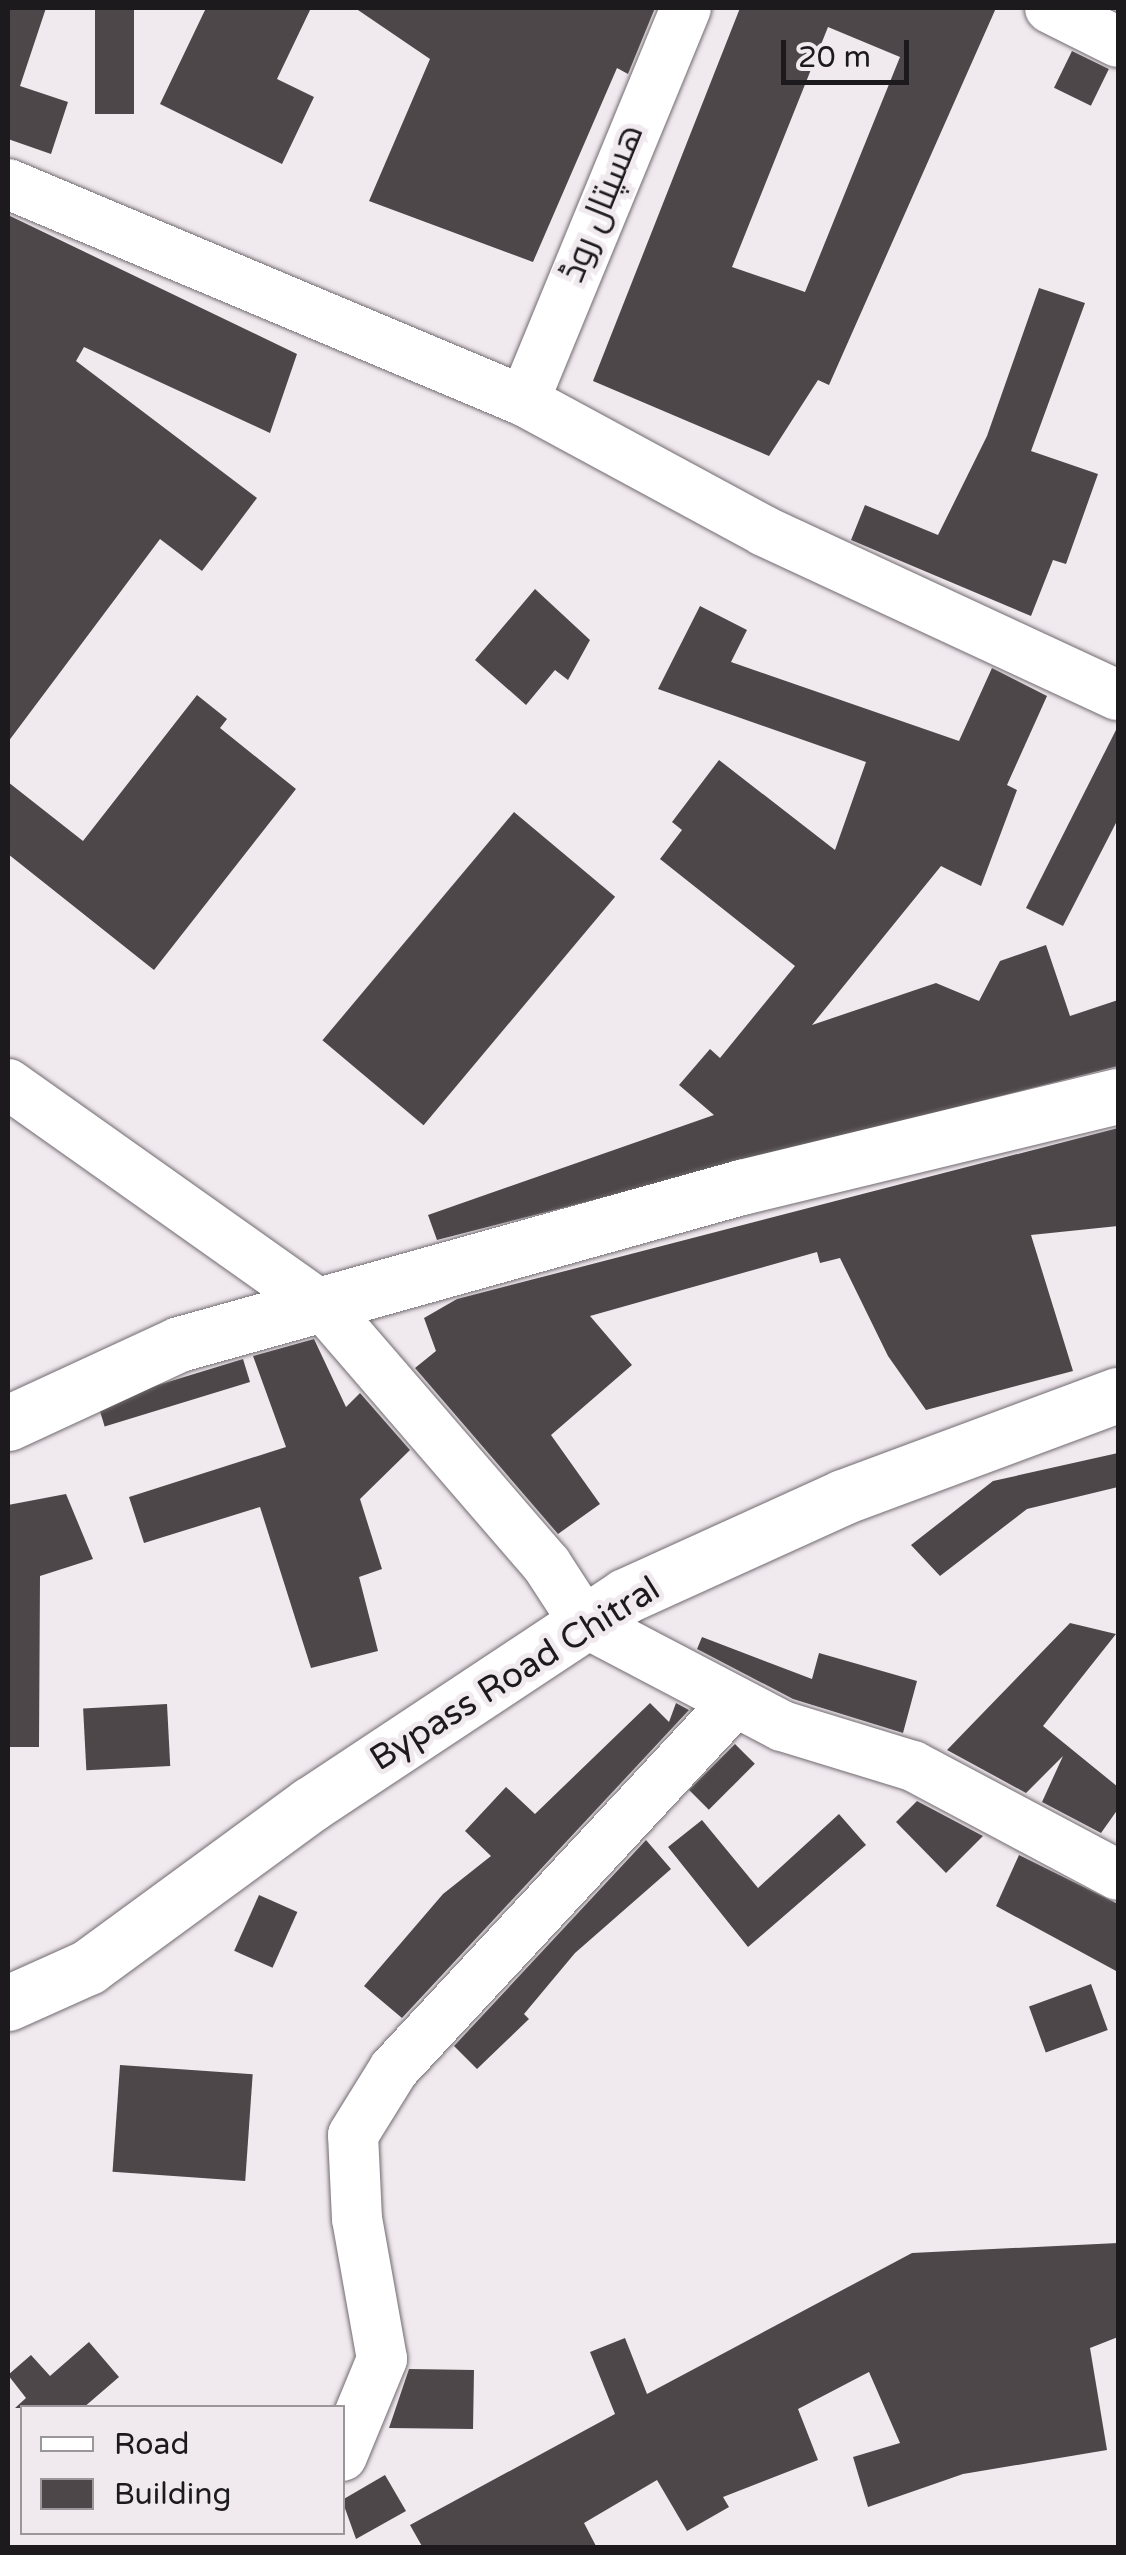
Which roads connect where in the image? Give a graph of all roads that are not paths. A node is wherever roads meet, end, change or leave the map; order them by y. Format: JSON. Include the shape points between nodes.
{"nodes":[{"id":1,"x":686,"y":8,"type":"edge"},
{"id":2,"x":1050,"y":8,"type":"edge"},
{"id":3,"x":1118,"y":42,"type":"edge"},
{"id":4,"x":8,"y":184,"type":"edge"},
{"id":5,"x":524,"y":402,"type":"junction"},
{"id":6,"x":1118,"y":696,"type":"edge"},
{"id":7,"x":8,"y":1084,"type":"edge"},
{"id":8,"x":1118,"y":1096,"type":"edge"},
{"id":9,"x":326,"y":1309,"type":"junction"},
{"id":10,"x":1118,"y":1395,"type":"edge"},
{"id":11,"x":8,"y":1423,"type":"edge"},
{"id":12,"x":584,"y":1622,"type":"junction"},
{"id":13,"x":735,"y":1702,"type":"junction"},
{"id":14,"x":1118,"y":1875,"type":"edge"},
{"id":15,"x":8,"y":2003,"type":"edge"},
{"id":16,"x":345,"y":2449,"type":"edge"}],
"edges":[{"from":1,"to":5,"type":"street","name":"ھسپتال روڈ"},
{"from":2,"to":3,"type":"street"},
{"from":4,"to":5,"type":"street"},
{"from":5,"to":6,"type":"street","via":[[764,531]]},
{"from":7,"to":9,"type":"street"},
{"from":8,"to":9,"type":"street","via":[[741,1186]]},
{"from":9,"to":11,"type":"street","via":[[179,1344]]},
{"from":9,"to":12,"type":"street","via":[[547,1566]]},
{"from":10,"to":12,"type":"street","name":"Bypass Road Chitral","via":[[844,1497]]},
{"from":12,"to":13,"type":"street"},
{"from":12,"to":15,"type":"street","name":"Bypass Road Chitral","via":[[88,1966]]},
{"from":13,"to":14,"type":"street","via":[[782,1726],[914,1766]]},
{"from":13,"to":16,"type":"street","via":[[394,2069],[353,2136],[357,2219],[382,2359]]}]}
